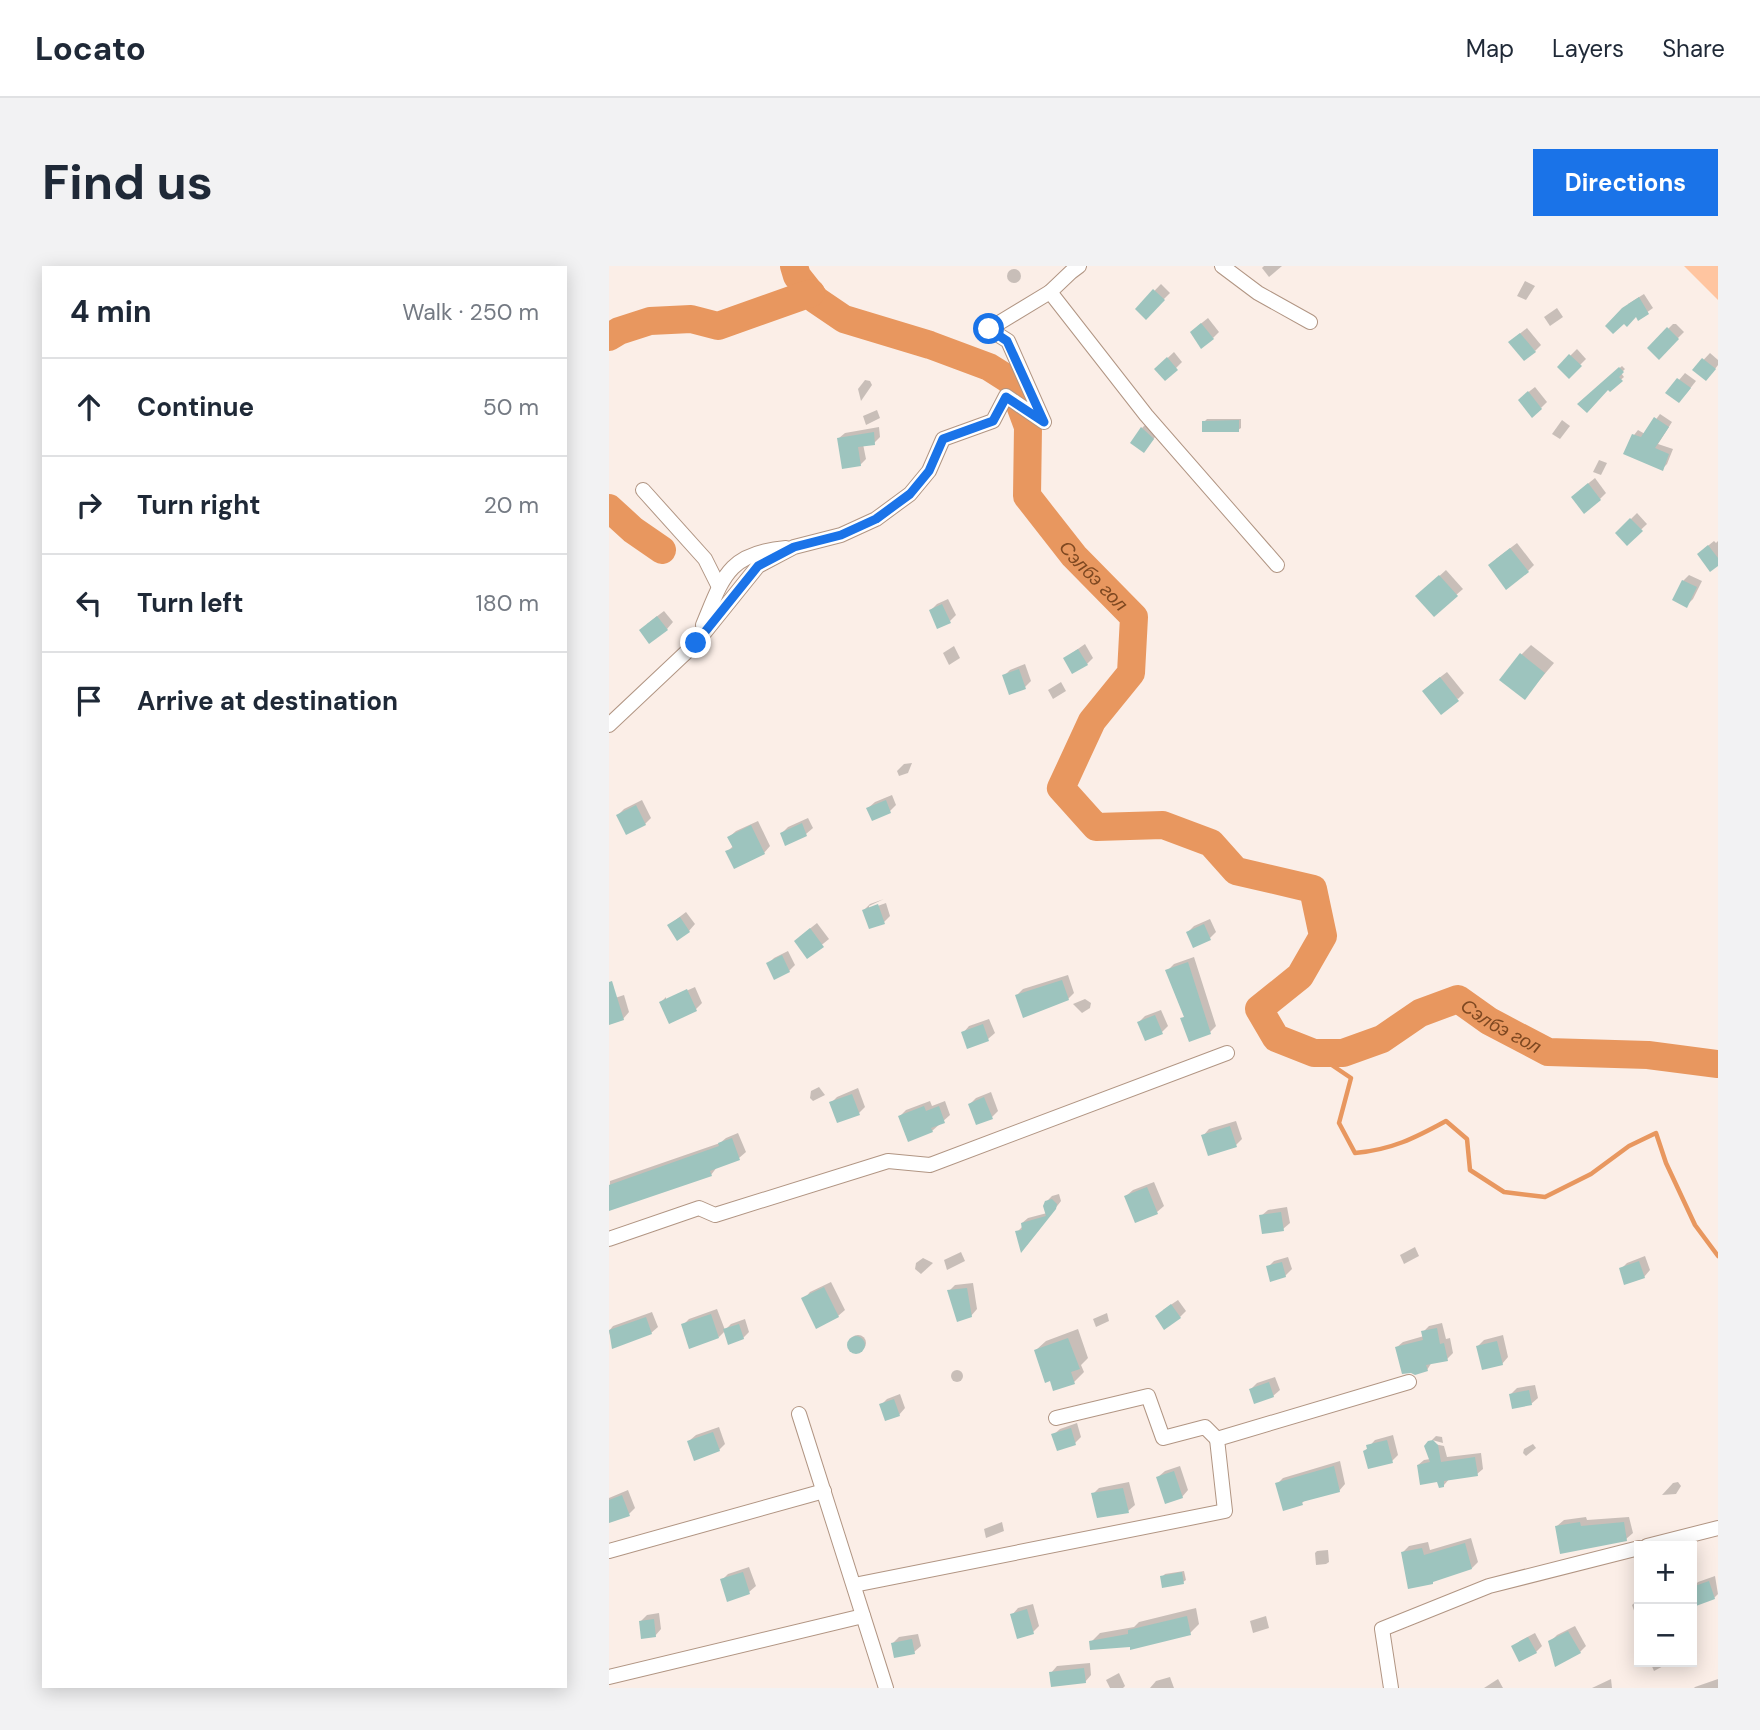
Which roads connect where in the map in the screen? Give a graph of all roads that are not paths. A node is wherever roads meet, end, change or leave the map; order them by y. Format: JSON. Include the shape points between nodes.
{"nodes":[{"id":1,"x":1079,"y":266,"type":"edge"},
{"id":2,"x":1222,"y":266,"type":"edge"},
{"id":3,"x":1050,"y":292,"type":"junction"},
{"id":4,"x":1310,"y":323,"type":"dead end"},
{"id":5,"x":643,"y":490,"type":"dead end"},
{"id":6,"x":794,"y":547,"type":"junction"},
{"id":7,"x":1276,"y":565,"type":"dead end"},
{"id":8,"x":719,"y":585,"type":"junction"},
{"id":9,"x":696,"y":643,"type":"junction"},
{"id":10,"x":609,"y":725,"type":"edge"},
{"id":11,"x":1227,"y":1053,"type":"dead end"},
{"id":12,"x":609,"y":1239,"type":"edge"},
{"id":13,"x":1409,"y":1382,"type":"dead end"},
{"id":14,"x":799,"y":1414,"type":"dead end"},
{"id":15,"x":1056,"y":1418,"type":"dead end"},
{"id":16,"x":1217,"y":1439,"type":"junction"},
{"id":17,"x":824,"y":1492,"type":"junction"},
{"id":18,"x":1718,"y":1528,"type":"edge"},
{"id":19,"x":1667,"y":1541,"type":"edge"},
{"id":20,"x":1634,"y":1549,"type":"edge"},
{"id":21,"x":609,"y":1551,"type":"edge"},
{"id":22,"x":854,"y":1585,"type":"junction"},
{"id":23,"x":863,"y":1616,"type":"junction"},
{"id":24,"x":609,"y":1677,"type":"edge"},
{"id":25,"x":886,"y":1688,"type":"edge"},
{"id":26,"x":1391,"y":1688,"type":"edge"}],
"edges":[{"from":1,"to":3,"type":"street"},
{"from":2,"to":4,"type":"street"},
{"from":3,"to":6,"type":"street","via":[[989,329],[1007,341],[1044,422],[1006,397],[993,421],[943,439],[929,471],[910,494],[876,519],[841,535]]},
{"from":3,"to":7,"type":"street","via":[[1146,415]]},
{"from":5,"to":8,"type":"street","via":[[694,546]]},
{"from":6,"to":8,"type":"street","via":[[765,550],[745,559]]},
{"from":6,"to":9,"type":"street","via":[[758,566]]},
{"from":8,"to":9,"type":"street"},
{"from":9,"to":10,"type":"street"},
{"from":11,"to":12,"type":"street","via":[[930,1165],[888,1161],[715,1215],[699,1208]]},
{"from":13,"to":16,"type":"street"},
{"from":14,"to":17,"type":"street"},
{"from":15,"to":16,"type":"street","via":[[1148,1396],[1163,1438],[1205,1427]]},
{"from":16,"to":22,"type":"street","via":[[1225,1511]]},
{"from":17,"to":21,"type":"street"},
{"from":17,"to":22,"type":"street"},
{"from":18,"to":19,"type":"street"},
{"from":20,"to":26,"type":"street","via":[[1489,1586],[1382,1629]]},
{"from":22,"to":23,"type":"street"},
{"from":23,"to":24,"type":"street"},
{"from":23,"to":25,"type":"street"}]}
